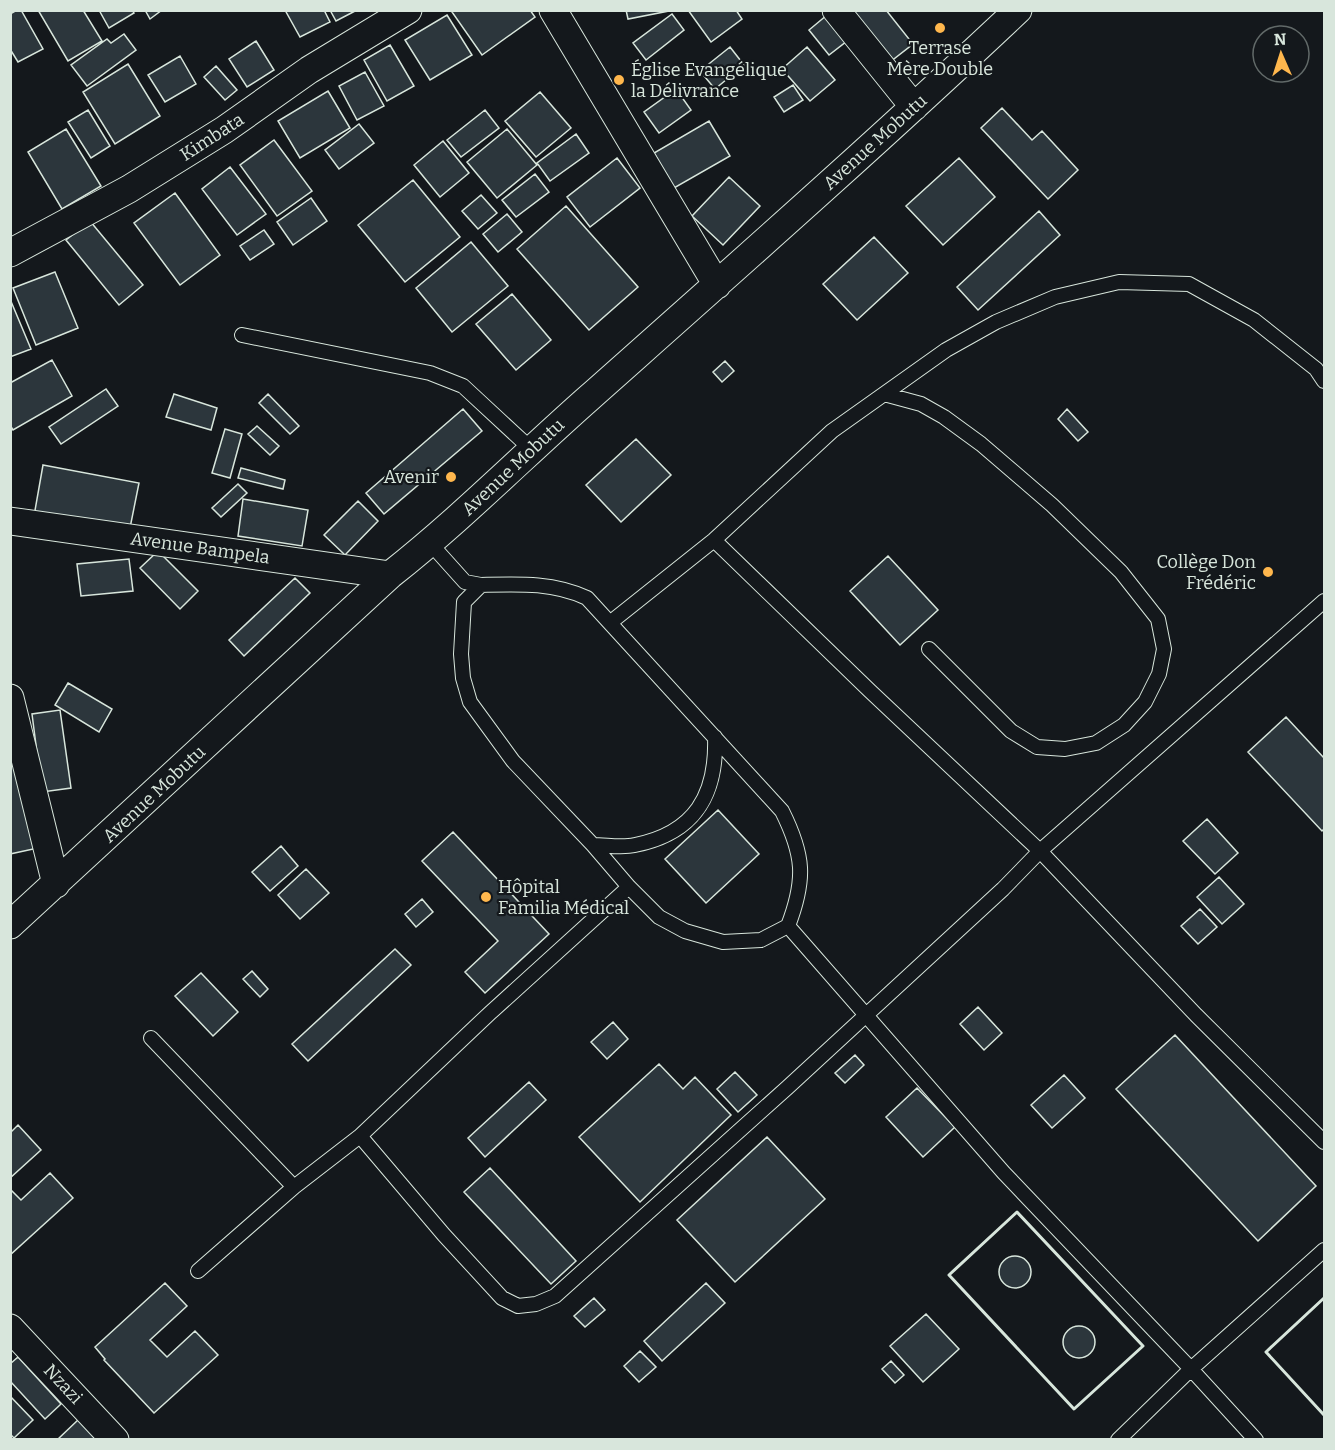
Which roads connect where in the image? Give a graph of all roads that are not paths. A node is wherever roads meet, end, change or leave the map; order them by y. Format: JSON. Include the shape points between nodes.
{"nodes":[{"id":1,"x":408,"y":10,"type":"edge"},
{"id":2,"x":553,"y":10,"type":"edge"},
{"id":3,"x":836,"y":10,"type":"edge"},
{"id":4,"x":1018,"y":10,"type":"edge"},
{"id":5,"x":914,"y":107,"type":"junction"},
{"id":6,"x":10,"y":254,"type":"edge"},
{"id":7,"x":717,"y":285,"type":"junction"},
{"id":8,"x":242,"y":335,"type":"dead end"},
{"id":9,"x":1324,"y":381,"type":"edge"},
{"id":10,"x":884,"y":394,"type":"junction"},
{"id":11,"x":531,"y":449,"type":"junction"},
{"id":12,"x":10,"y":521,"type":"edge"},
{"id":13,"x":714,"y":540,"type":"junction"},
{"id":14,"x":430,"y":543,"type":"junction"},
{"id":15,"x":390,"y":575,"type":"junction"},
{"id":16,"x":465,"y":582,"type":"junction"},
{"id":17,"x":481,"y":585,"type":"junction"},
{"id":18,"x":464,"y":602,"type":"junction"},
{"id":19,"x":1324,"y":602,"type":"edge"},
{"id":20,"x":611,"y":622,"type":"junction"},
{"id":21,"x":929,"y":649,"type":"dead end"},
{"id":22,"x":10,"y":698,"type":"edge"},
{"id":23,"x":716,"y":737,"type":"junction"},
{"id":24,"x":593,"y":845,"type":"junction"},
{"id":25,"x":1040,"y":851,"type":"junction"},
{"id":26,"x":56,"y":884,"type":"junction"},
{"id":27,"x":629,"y":887,"type":"junction"},
{"id":28,"x":10,"y":925,"type":"edge"},
{"id":29,"x":788,"y":926,"type":"junction"},
{"id":30,"x":867,"y":1014,"type":"junction"},
{"id":31,"x":151,"y":1038,"type":"dead end"},
{"id":32,"x":360,"y":1136,"type":"junction"},
{"id":33,"x":1324,"y":1142,"type":"edge"},
{"id":34,"x":294,"y":1187,"type":"junction"},
{"id":35,"x":1324,"y":1250,"type":"edge"},
{"id":36,"x":198,"y":1271,"type":"dead end"},
{"id":37,"x":10,"y":1328,"type":"edge"},
{"id":38,"x":1191,"y":1368,"type":"junction"},
{"id":39,"x":115,"y":1440,"type":"edge"},
{"id":40,"x":1118,"y":1440,"type":"edge"},
{"id":41,"x":1256,"y":1440,"type":"edge"}],
"edges":[{"from":1,"to":6,"type":"street","name":"Kimbata","via":[[309,70],[138,184]]},
{"from":2,"to":7,"type":"street"},
{"from":3,"to":5,"type":"street"},
{"from":4,"to":5,"type":"street","name":"Avenue Mobutu"},
{"from":5,"to":7,"type":"street","name":"Avenue Mobutu"},
{"from":7,"to":11,"type":"street","name":"Avenue Mobutu"},
{"from":8,"to":11,"type":"lane","via":[[430,373],[463,386]]},
{"from":9,"to":10,"type":"lane","via":[[1316,369],[1254,320],[1189,284],[1119,282],[1055,297],[996,322],[946,350]]},
{"from":10,"to":13,"type":"lane","via":[[832,431]]},
{"from":10,"to":21,"type":"lane","via":[[921,404],[944,417],[1052,504],[1121,572],[1158,619],[1164,650],[1160,675],[1145,702],[1124,724],[1096,742],[1065,748],[1037,747],[1011,731]]},
{"from":11,"to":14,"type":"street","name":"Avenue Mobutu"},
{"from":12,"to":15,"type":"street","name":"Avenue Bampela"},
{"from":13,"to":20,"type":"lane"},
{"from":13,"to":25,"type":"lane"},
{"from":14,"to":15,"type":"street","name":"Avenue Mobutu"},
{"from":14,"to":16,"type":"lane"},
{"from":15,"to":26,"type":"street","name":"Avenue Mobutu"},
{"from":16,"to":17,"type":"lane"},
{"from":16,"to":18,"type":"lane"},
{"from":17,"to":18,"type":"lane"},
{"from":17,"to":20,"type":"lane","via":[[547,585],[572,591],[587,598]]},
{"from":18,"to":24,"type":"lane","via":[[461,654],[470,702],[513,761]]},
{"from":19,"to":25,"type":"lane"},
{"from":20,"to":23,"type":"lane"},
{"from":22,"to":26,"type":"street"},
{"from":23,"to":24,"type":"lane","via":[[716,761],[708,790],[692,818],[671,833],[634,846]]},
{"from":23,"to":29,"type":"lane","via":[[782,811],[795,838],[801,871],[798,900]]},
{"from":24,"to":27,"type":"lane"},
{"from":25,"to":30,"type":"lane"},
{"from":25,"to":33,"type":"lane"},
{"from":26,"to":28,"type":"street","name":"Avenue Mobutu"},
{"from":27,"to":29,"type":"lane","via":[[659,917],[685,931],[723,942],[761,940]]},
{"from":27,"to":32,"type":"lane"},
{"from":29,"to":30,"type":"lane"},
{"from":30,"to":32,"type":"lane","via":[[555,1296],[536,1304],[518,1305],[502,1298]]},
{"from":30,"to":38,"type":"lane","via":[[1004,1173]]},
{"from":31,"to":34,"type":"lane"},
{"from":32,"to":34,"type":"lane"},
{"from":34,"to":36,"type":"lane"},
{"from":35,"to":38,"type":"lane"},
{"from":37,"to":39,"type":"street","name":"Nzazi"},
{"from":38,"to":40,"type":"lane"},
{"from":38,"to":41,"type":"lane"}]}
